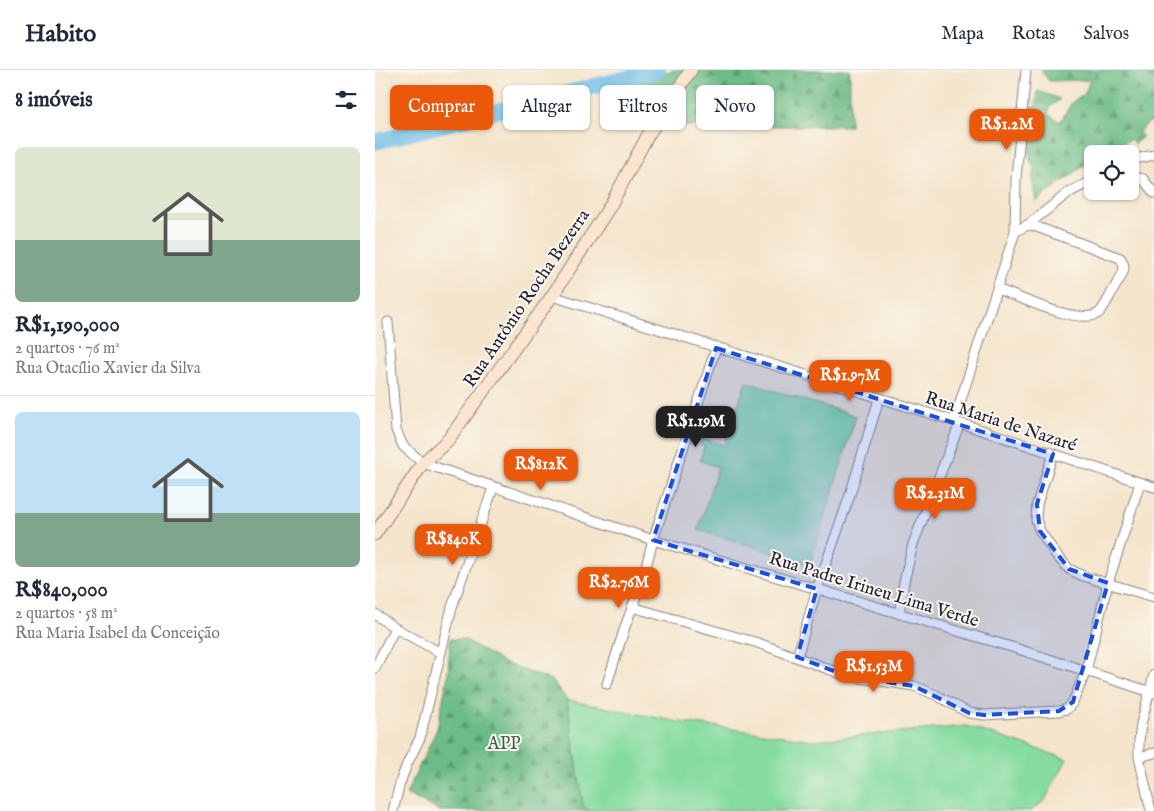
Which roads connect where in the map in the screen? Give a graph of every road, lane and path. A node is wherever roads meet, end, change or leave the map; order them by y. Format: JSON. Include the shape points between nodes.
{"nodes":[{"id":1,"x":691,"y":70,"type":"edge"},
{"id":2,"x":1026,"y":71,"type":"edge"},
{"id":3,"x":1154,"y":155,"type":"edge"},
{"id":4,"x":1139,"y":158,"type":"edge"},
{"id":5,"x":1139,"y":178,"type":"edge"},
{"id":6,"x":1084,"y":185,"type":"edge"},
{"id":7,"x":1154,"y":193,"type":"edge"},
{"id":8,"x":1029,"y":224,"type":"junction"},
{"id":9,"x":1015,"y":232,"type":"junction"},
{"id":10,"x":997,"y":289,"type":"junction"},
{"id":11,"x":552,"y":296,"type":"junction"},
{"id":12,"x":388,"y":322,"type":"dead end"},
{"id":13,"x":716,"y":348,"type":"junction"},
{"id":14,"x":879,"y":399,"type":"junction"},
{"id":15,"x":957,"y":422,"type":"junction"},
{"id":16,"x":1053,"y":454,"type":"junction"},
{"id":17,"x":423,"y":463,"type":"junction"},
{"id":18,"x":1140,"y":483,"type":"junction"},
{"id":19,"x":1154,"y":487,"type":"edge"},
{"id":20,"x":493,"y":488,"type":"junction"},
{"id":21,"x":375,"y":534,"type":"edge"},
{"id":22,"x":653,"y":540,"type":"junction"},
{"id":23,"x":1108,"y":583,"type":"junction"},
{"id":24,"x":817,"y":589,"type":"junction"},
{"id":25,"x":1154,"y":597,"type":"edge"},
{"id":26,"x":632,"y":607,"type":"junction"},
{"id":27,"x":375,"y":614,"type":"edge"},
{"id":28,"x":899,"y":614,"type":"junction"},
{"id":29,"x":395,"y":628,"type":"junction"},
{"id":30,"x":441,"y":653,"type":"junction"},
{"id":31,"x":797,"y":658,"type":"junction"},
{"id":32,"x":375,"y":668,"type":"edge"},
{"id":33,"x":1085,"y":671,"type":"junction"},
{"id":34,"x":1154,"y":675,"type":"edge"},
{"id":35,"x":607,"y":684,"type":"dead end"},
{"id":36,"x":1151,"y":693,"type":"edge"},
{"id":37,"x":1154,"y":753,"type":"edge"},
{"id":38,"x":1139,"y":756,"type":"junction"},
{"id":39,"x":393,"y":811,"type":"edge"},
{"id":40,"x":1151,"y":811,"type":"edge"}],
"edges":[{"from":1,"to":11,"type":"street","name":"Rua Antônio Rocha Bezerra","via":[[647,135],[610,206]]},
{"from":2,"to":9,"type":"street","via":[[1016,178]]},
{"from":3,"to":4,"type":"street"},
{"from":5,"to":7,"type":"street"},
{"from":6,"to":8,"type":"street","via":[[1068,193]]},
{"from":8,"to":9,"type":"street"},
{"from":8,"to":10,"type":"street","via":[[1120,258],[1125,266],[1123,276],[1100,312],[1083,318]]},
{"from":9,"to":10,"type":"street"},
{"from":10,"to":15,"type":"street"},
{"from":11,"to":13,"type":"street","name":"Rua Maria de Nazaré"},
{"from":11,"to":17,"type":"street","name":"Rua Antônio Rocha Bezerra","via":[[448,440]]},
{"from":12,"to":17,"type":"street","via":[[396,430],[403,446]]},
{"from":13,"to":14,"type":"street","name":"Rua Maria de Nazaré"},
{"from":13,"to":22,"type":"street"},
{"from":14,"to":15,"type":"street","name":"Rua Maria de Nazaré"},
{"from":14,"to":24,"type":"street"},
{"from":15,"to":16,"type":"street","name":"Rua Maria de Nazaré"},
{"from":15,"to":28,"type":"street","via":[[913,544]]},
{"from":16,"to":18,"type":"street","name":"Rua Maria de Nazaré"},
{"from":16,"to":23,"type":"street","via":[[1037,504],[1036,520],[1040,531],[1069,569]]},
{"from":17,"to":20,"type":"street","name":"Rua Padre Irineu Lima Verde"},
{"from":17,"to":21,"type":"street","name":"Rua Antônio Rocha Bezerra"},
{"from":18,"to":19,"type":"street","name":"Rua Maria de Nazaré"},
{"from":18,"to":23,"type":"street"},
{"from":20,"to":22,"type":"street","name":"Rua Padre Irineu Lima Verde"},
{"from":20,"to":30,"type":"street","via":[[452,607]]},
{"from":22,"to":24,"type":"street","name":"Rua Padre Irineu Lima Verde"},
{"from":22,"to":26,"type":"street"},
{"from":23,"to":25,"type":"street"},
{"from":23,"to":33,"type":"street"},
{"from":24,"to":28,"type":"street","name":"Rua Padre Irineu Lima Verde"},
{"from":24,"to":31,"type":"street"},
{"from":26,"to":31,"type":"street","via":[[758,643]]},
{"from":26,"to":35,"type":"street"},
{"from":27,"to":29,"type":"street"},
{"from":28,"to":33,"type":"street","name":"Rua Padre Irineu Lima Verde"},
{"from":29,"to":30,"type":"street"},
{"from":29,"to":32,"type":"street"},
{"from":30,"to":39,"type":"street","via":[[420,738],[407,764]]},
{"from":31,"to":33,"type":"street","via":[[847,676],[914,686],[969,713],[985,715],[1067,709]]},
{"from":33,"to":36,"type":"street","name":"Rua Padre Irineu Lima Verde"},
{"from":34,"to":36,"type":"street"},
{"from":36,"to":38,"type":"street","via":[[1141,724]]},
{"from":37,"to":38,"type":"street"},
{"from":38,"to":40,"type":"street"}]}
